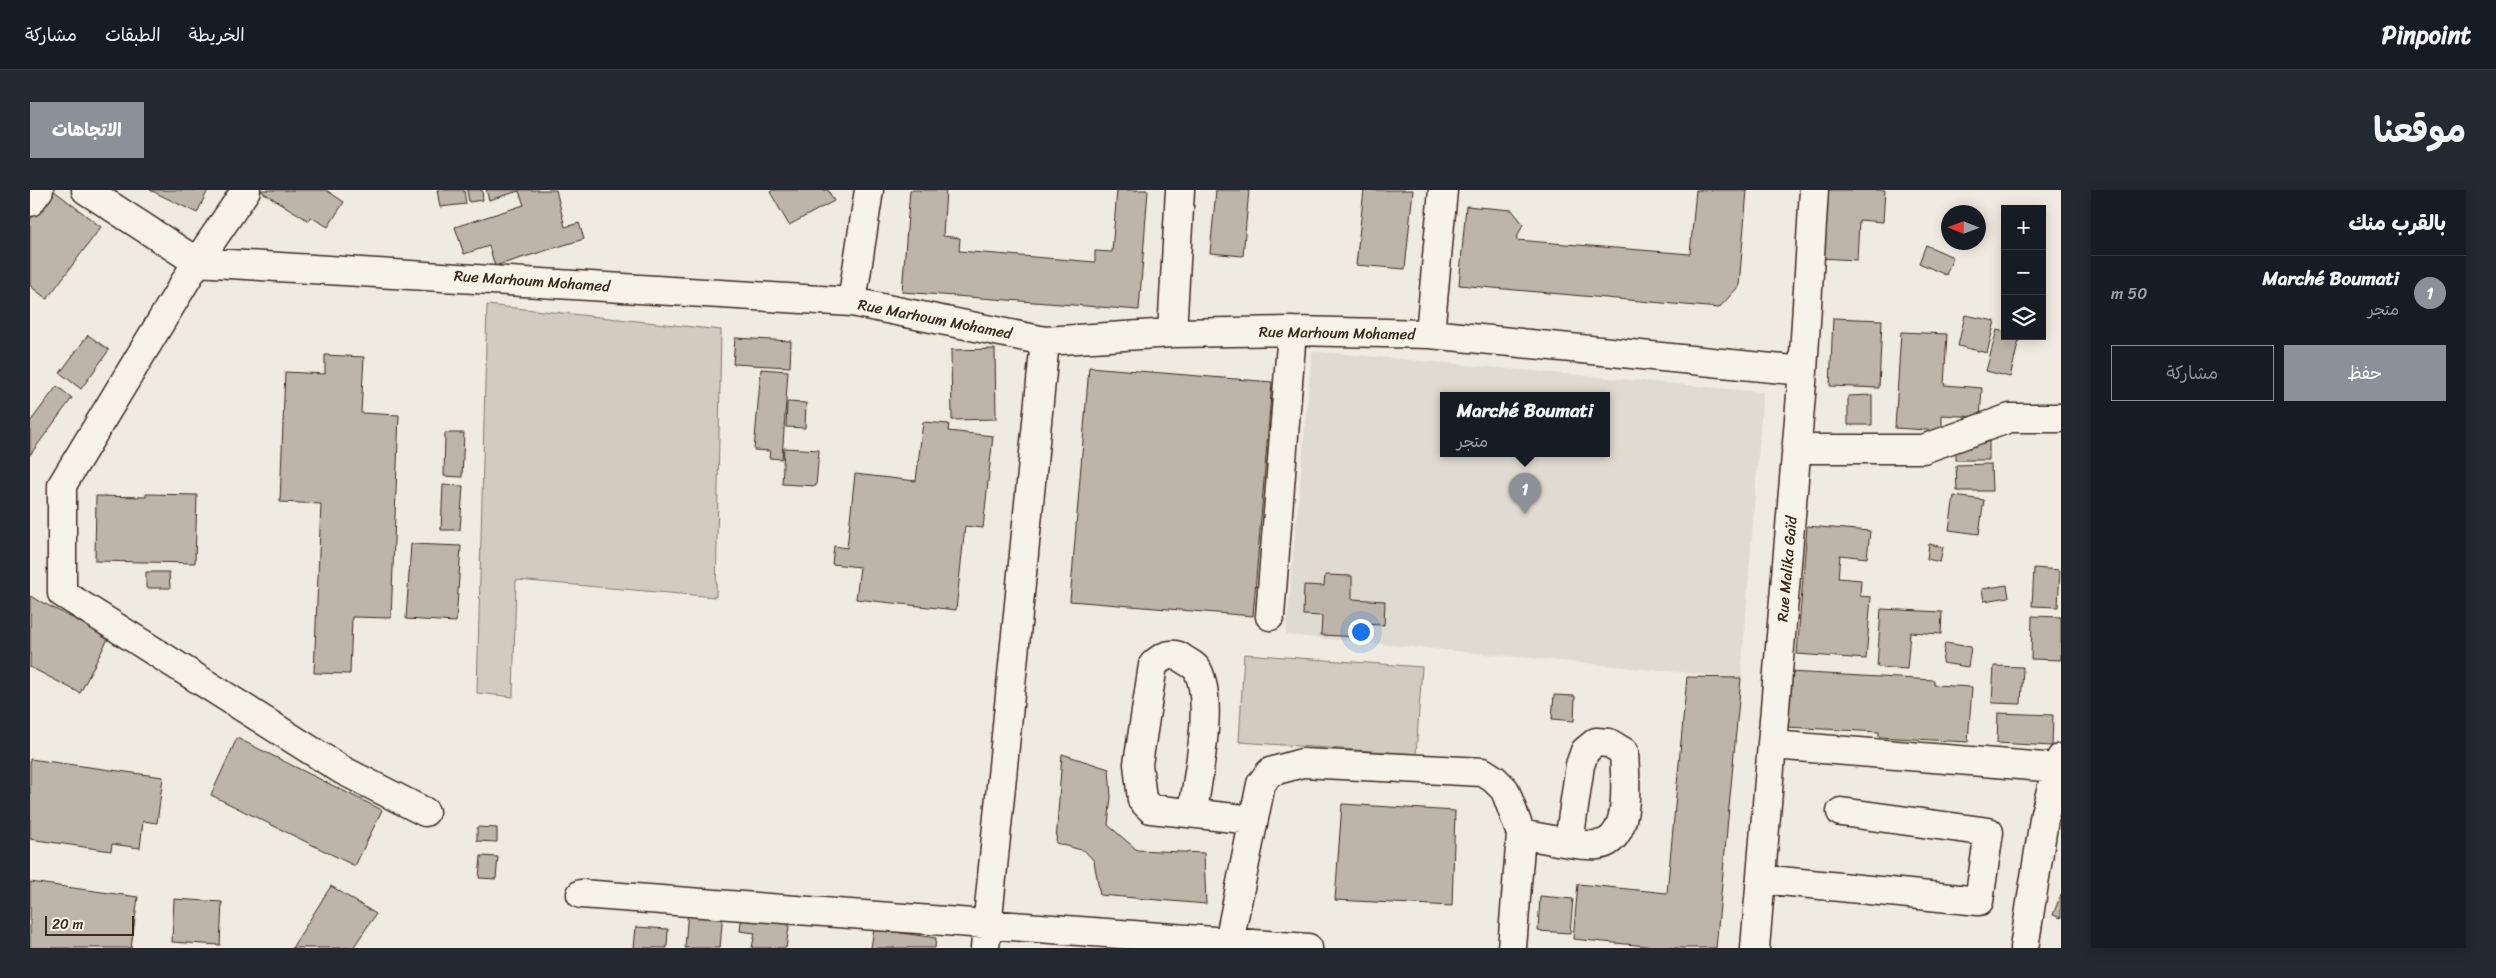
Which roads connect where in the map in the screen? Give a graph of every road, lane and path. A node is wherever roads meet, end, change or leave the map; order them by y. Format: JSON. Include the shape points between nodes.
{"nodes":[{"id":1,"x":39,"y":190,"type":"edge"},
{"id":2,"x":86,"y":190,"type":"edge"},
{"id":3,"x":246,"y":190,"type":"edge"},
{"id":4,"x":869,"y":190,"type":"edge"},
{"id":5,"x":1180,"y":190,"type":"edge"},
{"id":6,"x":1443,"y":190,"type":"edge"},
{"id":7,"x":1814,"y":190,"type":"edge"},
{"id":8,"x":30,"y":202,"type":"edge"},
{"id":9,"x":197,"y":262,"type":"junction"},
{"id":10,"x":852,"y":302,"type":"junction"},
{"id":11,"x":1292,"y":331,"type":"junction"},
{"id":12,"x":1172,"y":333,"type":"junction"},
{"id":13,"x":1430,"y":334,"type":"junction"},
{"id":14,"x":1045,"y":341,"type":"junction"},
{"id":15,"x":1803,"y":371,"type":"junction"},
{"id":16,"x":2061,"y":418,"type":"edge"},
{"id":17,"x":1796,"y":449,"type":"junction"},
{"id":18,"x":1270,"y":616,"type":"dead end"},
{"id":19,"x":1772,"y":745,"type":"junction"},
{"id":20,"x":2059,"y":763,"type":"edge"},
{"id":21,"x":424,"y":812,"type":"dead end"},
{"id":22,"x":1841,"y":812,"type":"dead end"},
{"id":23,"x":1192,"y":813,"type":"junction"},
{"id":24,"x":2053,"y":814,"type":"edge"},
{"id":25,"x":1253,"y":820,"type":"junction"},
{"id":26,"x":1521,"y":834,"type":"junction"},
{"id":27,"x":1569,"y":842,"type":"dead end"},
{"id":28,"x":1761,"y":879,"type":"junction"},
{"id":29,"x":581,"y":894,"type":"dead end"},
{"id":30,"x":986,"y":935,"type":"edge"},
{"id":31,"x":1229,"y":942,"type":"junction"},
{"id":32,"x":1308,"y":948,"type":"edge"},
{"id":33,"x":1512,"y":948,"type":"edge"},
{"id":34,"x":1755,"y":948,"type":"edge"},
{"id":35,"x":2025,"y":948,"type":"edge"}],
"edges":[{"from":1,"to":8,"type":"street"},
{"from":2,"to":9,"type":"street"},
{"from":3,"to":9,"type":"street"},
{"from":4,"to":10,"type":"street"},
{"from":5,"to":12,"type":"street"},
{"from":6,"to":13,"type":"street"},
{"from":7,"to":15,"type":"street","name":"Rue Malika Gaïd"},
{"from":9,"to":10,"type":"street","name":"Rue Marhoum Mohamed"},
{"from":9,"to":21,"type":"street","via":[[62,484],[62,593],[342,770]]},
{"from":10,"to":14,"type":"street","name":"Rue Marhoum Mohamed"},
{"from":11,"to":12,"type":"street","name":"Rue Marhoum Mohamed"},
{"from":11,"to":13,"type":"street","name":"Rue Marhoum Mohamed"},
{"from":11,"to":18,"type":"street"},
{"from":12,"to":14,"type":"street","name":"Rue Marhoum Mohamed"},
{"from":13,"to":15,"type":"street","name":"Rue Marhoum Mohamed"},
{"from":14,"to":30,"type":"street"},
{"from":15,"to":17,"type":"street","name":"Rue Malika Gaïd"},
{"from":16,"to":17,"type":"street","via":[[2010,418],[1923,449]]},
{"from":17,"to":19,"type":"street","name":"Rue Malika Gaïd"},
{"from":19,"to":20,"type":"street"},
{"from":19,"to":28,"type":"street","name":"Rue Malika Gaïd"},
{"from":20,"to":24,"type":"street"},
{"from":22,"to":28,"type":"street","via":[[1989,832],[1979,901]]},
{"from":23,"to":23,"type":"street","via":[[1151,809],[1142,800],[1138,764],[1153,665],[1161,657],[1169,655],[1180,656],[1198,670],[1204,694]]},
{"from":23,"to":25,"type":"street"},
{"from":24,"to":35,"type":"street"},
{"from":25,"to":26,"type":"street","via":[[1261,784],[1270,772],[1302,763],[1483,772],[1505,790]]},
{"from":25,"to":31,"type":"street"},
{"from":26,"to":27,"type":"street"},
{"from":26,"to":33,"type":"street"},
{"from":28,"to":34,"type":"street","name":"Rue Malika Gaïd"},
{"from":29,"to":30,"type":"street"},
{"from":30,"to":31,"type":"street"},
{"from":31,"to":32,"type":"street"}]}
